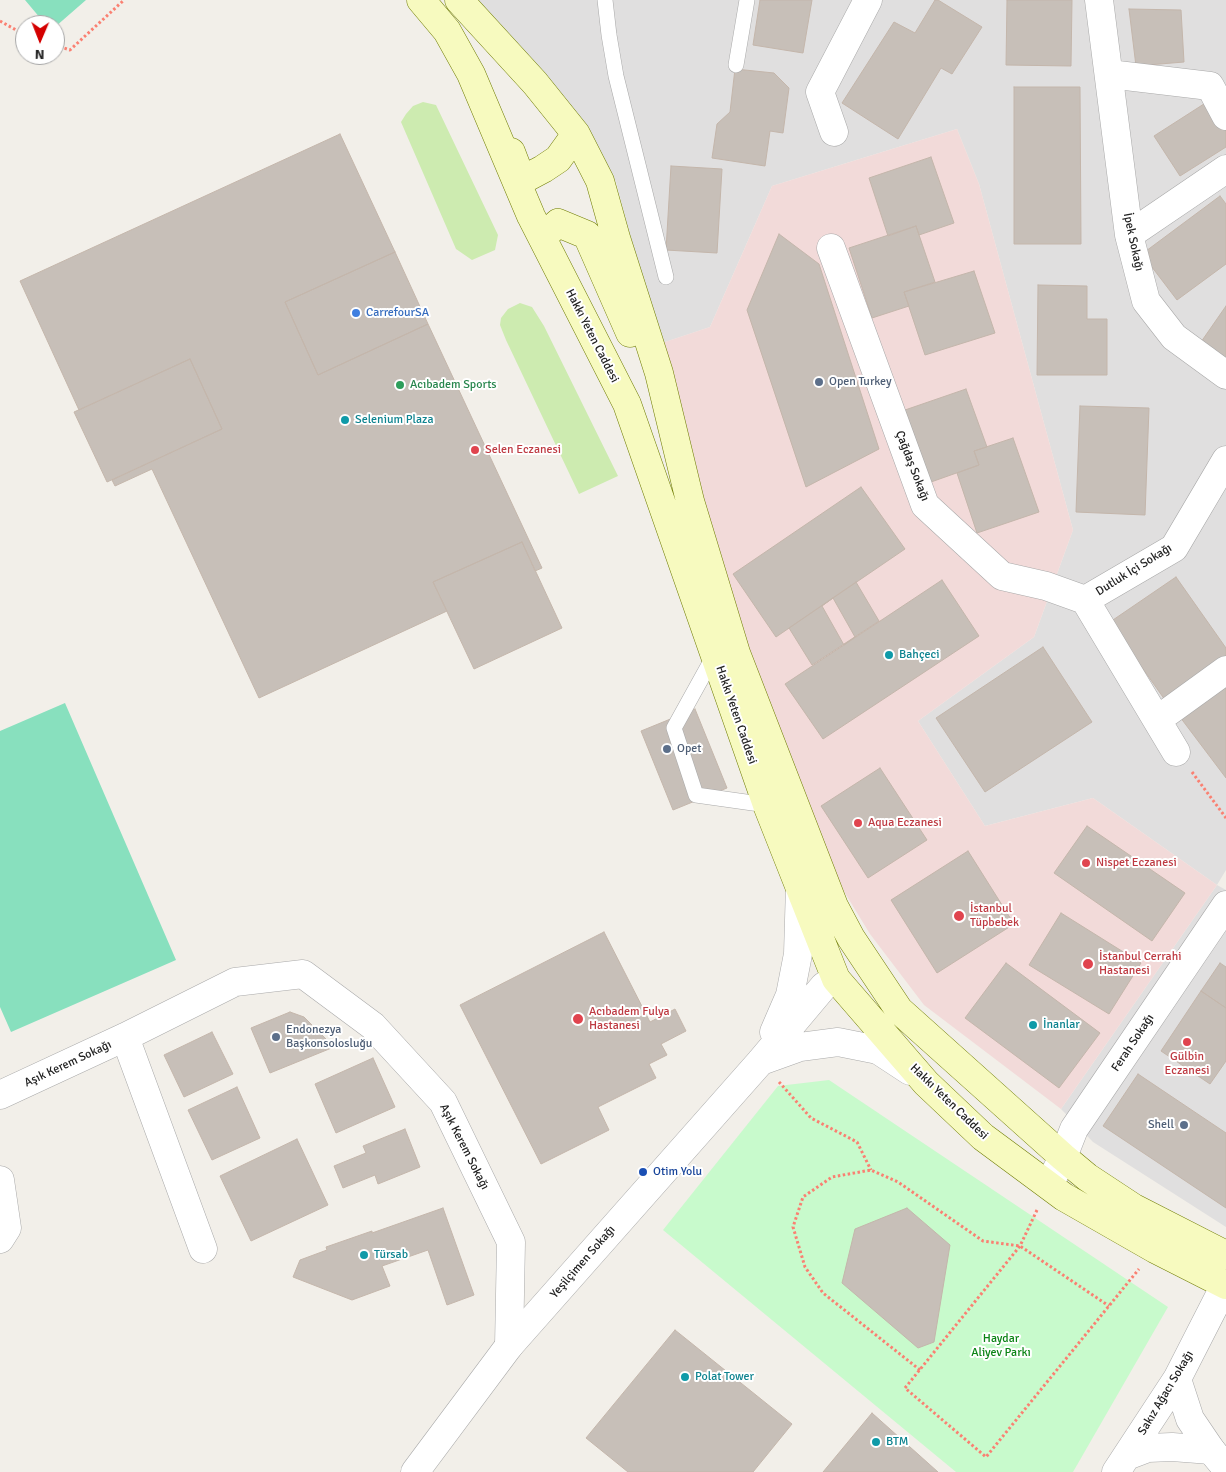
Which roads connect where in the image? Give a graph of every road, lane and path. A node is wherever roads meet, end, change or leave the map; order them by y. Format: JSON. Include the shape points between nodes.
{"nodes":[{"id":1,"x":124,"y":0,"type":"edge"},
{"id":2,"x":421,"y":0,"type":"edge"},
{"id":3,"x":459,"y":0,"type":"edge"},
{"id":4,"x":605,"y":0,"type":"edge"},
{"id":5,"x":747,"y":0,"type":"edge"},
{"id":6,"x":868,"y":0,"type":"edge"},
{"id":7,"x":1099,"y":0,"type":"edge"},
{"id":8,"x":0,"y":22,"type":"edge"},
{"id":9,"x":15,"y":30,"type":"edge"},
{"id":10,"x":65,"y":48,"type":"edge"},
{"id":11,"x":736,"y":65,"type":"dead end"},
{"id":12,"x":471,"y":74,"type":"junction"},
{"id":13,"x":1109,"y":74,"type":"junction"},
{"id":14,"x":1226,"y":116,"type":"edge"},
{"id":15,"x":834,"y":132,"type":"dead end"},
{"id":16,"x":576,"y":134,"type":"junction"},
{"id":17,"x":1226,"y":169,"type":"edge"},
{"id":18,"x":1129,"y":235,"type":"junction"},
{"id":19,"x":545,"y":244,"type":"junction"},
{"id":20,"x":831,"y":248,"type":"dead end"},
{"id":21,"x":666,"y":277,"type":"dead end"},
{"id":22,"x":659,"y":373,"type":"junction"},
{"id":23,"x":1226,"y":375,"type":"edge"},
{"id":24,"x":1226,"y":460,"type":"edge"},
{"id":25,"x":1085,"y":600,"type":"junction"},
{"id":26,"x":715,"y":654,"type":"junction"},
{"id":27,"x":1226,"y":670,"type":"edge"},
{"id":28,"x":1156,"y":720,"type":"junction"},
{"id":29,"x":1176,"y":752,"type":"joint"},
{"id":30,"x":767,"y":805,"type":"junction"},
{"id":31,"x":1226,"y":818,"type":"edge"},
{"id":32,"x":800,"y":886,"type":"junction"},
{"id":33,"x":1226,"y":905,"type":"edge"},
{"id":34,"x":851,"y":938,"type":"junction"},
{"id":35,"x":836,"y":979,"type":"junction"},
{"id":36,"x":125,"y":1037,"type":"junction"},
{"id":37,"x":761,"y":1061,"type":"junction"},
{"id":38,"x":926,"y":1083,"type":"junction"},
{"id":39,"x":0,"y":1095,"type":"edge"},
{"id":40,"x":1063,"y":1158,"type":"junction"},
{"id":41,"x":871,"y":1170,"type":"junction"},
{"id":42,"x":0,"y":1180,"type":"edge"},
{"id":43,"x":1049,"y":1186,"type":"junction"},
{"id":44,"x":0,"y":1239,"type":"edge"},
{"id":45,"x":1020,"y":1246,"type":"junction"},
{"id":46,"x":203,"y":1249,"type":"dead end"},
{"id":47,"x":1154,"y":1249,"type":"junction"},
{"id":48,"x":1226,"y":1255,"type":"edge"},
{"id":49,"x":1226,"y":1285,"type":"edge"},
{"id":50,"x":1109,"y":1306,"type":"junction"},
{"id":51,"x":509,"y":1346,"type":"junction"},
{"id":52,"x":920,"y":1370,"type":"junction"},
{"id":53,"x":1177,"y":1379,"type":"junction"},
{"id":54,"x":1218,"y":1459,"type":"edge"},
{"id":55,"x":1122,"y":1464,"type":"edge"},
{"id":56,"x":415,"y":1472,"type":"edge"}],
"edges":[{"from":1,"to":10,"type":"path","via":[[70,50]]},
{"from":2,"to":12,"type":"main road","name":"Hakkı Yeten Caddesi","via":[[447,31]]},
{"from":3,"to":16,"type":"main road","name":"Hakkı Yeten Caddesi","via":[[535,83]]},
{"from":4,"to":21,"type":"lane","via":[[616,76]]},
{"from":5,"to":11,"type":"lane"},
{"from":6,"to":15,"type":"street","via":[[820,92]]},
{"from":7,"to":13,"type":"street","name":"İpek Sokağı"},
{"from":8,"to":9,"type":"path"},
{"from":12,"to":16,"type":"main road","via":[[495,105],[518,173],[528,177],[558,159]]},
{"from":12,"to":19,"type":"main road","name":"Hakkı Yeten Caddesi"},
{"from":13,"to":14,"type":"street","via":[[1210,86]]},
{"from":13,"to":18,"type":"street","name":"İpek Sokağı"},
{"from":16,"to":22,"type":"main road","name":"Hakkı Yeten Caddesi","via":[[600,182]]},
{"from":17,"to":18,"type":"street"},
{"from":18,"to":23,"type":"street","name":"İpek Sokağı","via":[[1146,301],[1174,336]]},
{"from":19,"to":22,"type":"main road","via":[[546,234],[558,223],[587,235],[630,334]]},
{"from":19,"to":26,"type":"main road","name":"Hakkı Yeten Caddesi","via":[[627,404]]},
{"from":20,"to":25,"type":"street","name":"Çağdaş Sokağı","via":[[925,505],[1002,576],[1046,586]]},
{"from":22,"to":34,"type":"main road","name":"Hakkı Yeten Caddesi","via":[[690,501],[736,653],[834,906]]},
{"from":24,"to":25,"type":"street","name":"Dutluk İçi Sokağı","via":[[1174,548]]},
{"from":25,"to":28,"type":"street"},
{"from":26,"to":30,"type":"main road","name":"Hakkı Yeten Caddesi"},
{"from":26,"to":30,"type":"lane","via":[[674,728],[696,795]]},
{"from":27,"to":28,"type":"street"},
{"from":28,"to":29,"type":"street"},
{"from":29,"to":31,"type":"path"},
{"from":30,"to":32,"type":"main road","name":"Hakkı Yeten Caddesi"},
{"from":32,"to":35,"type":"main road","name":"Hakkı Yeten Caddesi"},
{"from":32,"to":37,"type":"street","name":"Yeşilçimen Sokağı","via":[[798,954],[790,995]]},
{"from":33,"to":40,"type":"street","name":"Ferah Sokağı","via":[[1074,1130]]},
{"from":34,"to":35,"type":"main road"},
{"from":34,"to":40,"type":"main road","name":"Hakkı Yeten Caddesi","via":[[899,1010]]},
{"from":35,"to":37,"type":"street","name":"Yeşilçimen Sokağı","via":[[824,986]]},
{"from":35,"to":38,"type":"main road","name":"Hakkı Yeten Caddesi"},
{"from":36,"to":39,"type":"street","name":"Aşık Kerem Sokağı"},
{"from":36,"to":46,"type":"street"},
{"from":36,"to":51,"type":"street","name":"Aşık Kerem Sokağı","via":[[235,982],[303,974],[373,1026],[443,1102],[511,1242]]},
{"from":37,"to":38,"type":"street","name":"Yeşilçimen Sokağı","via":[[800,1047],[838,1042],[878,1050]]},
{"from":37,"to":41,"type":"path","via":[[811,1118],[857,1142]]},
{"from":37,"to":51,"type":"street","name":"Yeşilçimen Sokağı"},
{"from":38,"to":43,"type":"main road","name":"Hakkı Yeten Caddesi","via":[[983,1136]]},
{"from":40,"to":43,"type":"street","name":"Ferah Sokağı"},
{"from":40,"to":48,"type":"main road","name":"Hakkı Yeten Caddesi","via":[[1087,1178],[1134,1208]]},
{"from":41,"to":45,"type":"path","via":[[898,1182],[983,1241]]},
{"from":41,"to":52,"type":"path","via":[[832,1177],[803,1197],[793,1227],[806,1267],[823,1293]]},
{"from":42,"to":44,"type":"street","via":[[7,1228]]},
{"from":43,"to":45,"type":"path"},
{"from":43,"to":47,"type":"main road","name":"Hakkı Yeten Caddesi"},
{"from":45,"to":50,"type":"path"},
{"from":45,"to":52,"type":"path"},
{"from":47,"to":49,"type":"main road","name":"Hakkı Yeten Caddesi"},
{"from":47,"to":50,"type":"path"},
{"from":49,"to":53,"type":"street","name":"Sakız Ağacı Sokağı"},
{"from":50,"to":52,"type":"path","via":[[986,1457],[905,1388]]},
{"from":51,"to":56,"type":"street","name":"Yeşilçimen Sokağı"},
{"from":53,"to":54,"type":"street","via":[[1190,1418]]},
{"from":53,"to":55,"type":"street","name":"Sakız Ağacı Sokağı"},
{"from":54,"to":55,"type":"street","via":[[1172,1447],[1148,1448]]}]}
